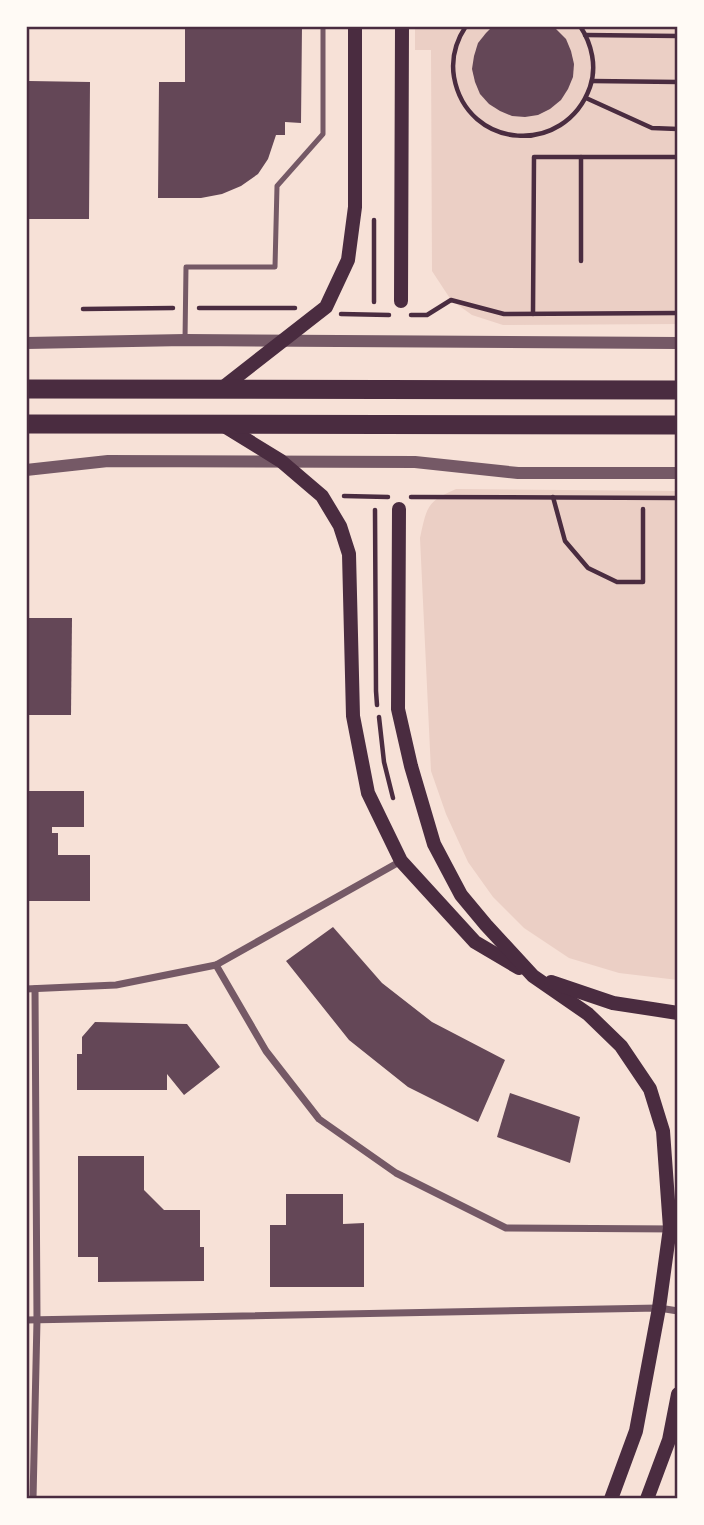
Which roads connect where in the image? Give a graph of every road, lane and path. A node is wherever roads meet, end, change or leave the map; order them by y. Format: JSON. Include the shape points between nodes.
{"nodes":[{"id":1,"x":323,"y":26,"type":"edge"},
{"id":2,"x":355,"y":26,"type":"edge"},
{"id":3,"x":402,"y":26,"type":"edge"},
{"id":4,"x":466,"y":26,"type":"edge"},
{"id":5,"x":580,"y":26,"type":"edge"},
{"id":6,"x":585,"y":35,"type":"junction"},
{"id":7,"x":678,"y":36,"type":"edge"},
{"id":8,"x":592,"y":81,"type":"junction"},
{"id":9,"x":678,"y":82,"type":"edge"},
{"id":10,"x":586,"y":99,"type":"junction"},
{"id":11,"x":678,"y":129,"type":"edge"},
{"id":12,"x":581,"y":157,"type":"junction"},
{"id":13,"x":678,"y":157,"type":"edge"},
{"id":14,"x":581,"y":261,"type":"dead end"},
{"id":15,"x":401,"y":301,"type":"dead end"},
{"id":16,"x":326,"y":307,"type":"junction"},
{"id":17,"x":186,"y":308,"type":"junction"},
{"id":18,"x":83,"y":309,"type":"dead end"},
{"id":19,"x":678,"y":313,"type":"edge"},
{"id":20,"x":533,"y":314,"type":"junction"},
{"id":21,"x":185,"y":340,"type":"junction"},
{"id":22,"x":282,"y":342,"type":"junction"},
{"id":23,"x":26,"y":343,"type":"edge"},
{"id":24,"x":678,"y":343,"type":"edge"},
{"id":25,"x":26,"y":389,"type":"edge"},
{"id":26,"x":221,"y":389,"type":"junction"},
{"id":27,"x":678,"y":390,"type":"edge"},
{"id":28,"x":26,"y":424,"type":"edge"},
{"id":29,"x":221,"y":424,"type":"junction"},
{"id":30,"x":678,"y":425,"type":"edge"},
{"id":31,"x":281,"y":461,"type":"junction"},
{"id":32,"x":26,"y":470,"type":"edge"},
{"id":33,"x":678,"y":473,"type":"edge"},
{"id":34,"x":322,"y":496,"type":"junction"},
{"id":35,"x":390,"y":497,"type":"dead end"},
{"id":36,"x":552,"y":497,"type":"junction"},
{"id":37,"x":678,"y":498,"type":"edge"},
{"id":38,"x":401,"y":503,"type":"joint"},
{"id":39,"x":643,"y":509,"type":"dead end"},
{"id":40,"x":401,"y":861,"type":"junction"},
{"id":41,"x":216,"y":965,"type":"junction"},
{"id":42,"x":533,"y":976,"type":"junction"},
{"id":43,"x":26,"y":989,"type":"edge"},
{"id":44,"x":36,"y":989,"type":"junction"},
{"id":45,"x":678,"y":1013,"type":"edge"},
{"id":46,"x":674,"y":1228,"type":"edge"},
{"id":47,"x":659,"y":1308,"type":"junction"},
{"id":48,"x":678,"y":1311,"type":"edge"},
{"id":49,"x":26,"y":1320,"type":"edge"},
{"id":50,"x":37,"y":1320,"type":"junction"},
{"id":51,"x":678,"y":1394,"type":"edge"},
{"id":52,"x":33,"y":1499,"type":"edge"},
{"id":53,"x":611,"y":1499,"type":"edge"},
{"id":54,"x":648,"y":1499,"type":"edge"}],
"edges":[{"from":1,"to":17,"type":"lane","via":[[323,134],[276,187],[275,267],[186,267]]},
{"from":2,"to":16,"type":"main road","via":[[355,207],[348,260]]},
{"from":3,"to":15,"type":"main road"},
{"from":4,"to":10,"type":"path","via":[[454,51],[456,88],[464,104],[491,129],[508,135],[544,133],[561,125]]},
{"from":5,"to":6,"type":"path"},
{"from":6,"to":7,"type":"path"},
{"from":6,"to":8,"type":"path","via":[[593,63]]},
{"from":8,"to":9,"type":"path"},
{"from":8,"to":10,"type":"path"},
{"from":10,"to":11,"type":"path","via":[[652,128]]},
{"from":12,"to":13,"type":"path"},
{"from":12,"to":14,"type":"path"},
{"from":12,"to":20,"type":"path","via":[[534,157]]},
{"from":16,"to":17,"type":"path"},
{"from":16,"to":20,"type":"path","via":[[344,314],[426,314],[451,300],[504,314]]},
{"from":16,"to":22,"type":"main road"},
{"from":17,"to":18,"type":"path"},
{"from":17,"to":21,"type":"lane"},
{"from":19,"to":20,"type":"path"},
{"from":21,"to":22,"type":"street"},
{"from":21,"to":23,"type":"street"},
{"from":22,"to":24,"type":"street"},
{"from":22,"to":26,"type":"main road"},
{"from":25,"to":26,"type":"highway"},
{"from":26,"to":27,"type":"highway"},
{"from":28,"to":29,"type":"highway"},
{"from":29,"to":30,"type":"highway"},
{"from":29,"to":31,"type":"main road"},
{"from":31,"to":32,"type":"street","via":[[108,461]]},
{"from":31,"to":33,"type":"street","via":[[415,462],[517,473]]},
{"from":31,"to":34,"type":"main road"},
{"from":34,"to":35,"type":"path"},
{"from":34,"to":40,"type":"main road","via":[[340,526],[349,555],[353,716],[368,793]]},
{"from":36,"to":37,"type":"path"},
{"from":36,"to":38,"type":"path"},
{"from":36,"to":39,"type":"path","via":[[565,541],[588,568],[617,582],[643,582]]},
{"from":38,"to":42,"type":"main road","via":[[398,709],[411,766],[434,844],[461,895]]},
{"from":40,"to":41,"type":"street"},
{"from":40,"to":42,"type":"main road","via":[[475,942]]},
{"from":41,"to":44,"type":"street","via":[[116,985]]},
{"from":41,"to":46,"type":"street","via":[[266,1051],[320,1119],[396,1173],[506,1228]]},
{"from":42,"to":45,"type":"main road","via":[[613,1003]]},
{"from":42,"to":46,"type":"main road","via":[[588,1014],[621,1046],[650,1089],[663,1131]]},
{"from":43,"to":44,"type":"street"},
{"from":44,"to":50,"type":"street"},
{"from":46,"to":47,"type":"main road"},
{"from":47,"to":48,"type":"street"},
{"from":47,"to":50,"type":"street"},
{"from":47,"to":53,"type":"main road","via":[[636,1431]]},
{"from":49,"to":50,"type":"street"},
{"from":50,"to":52,"type":"street"},
{"from":51,"to":54,"type":"main road","via":[[669,1440]]}]}
